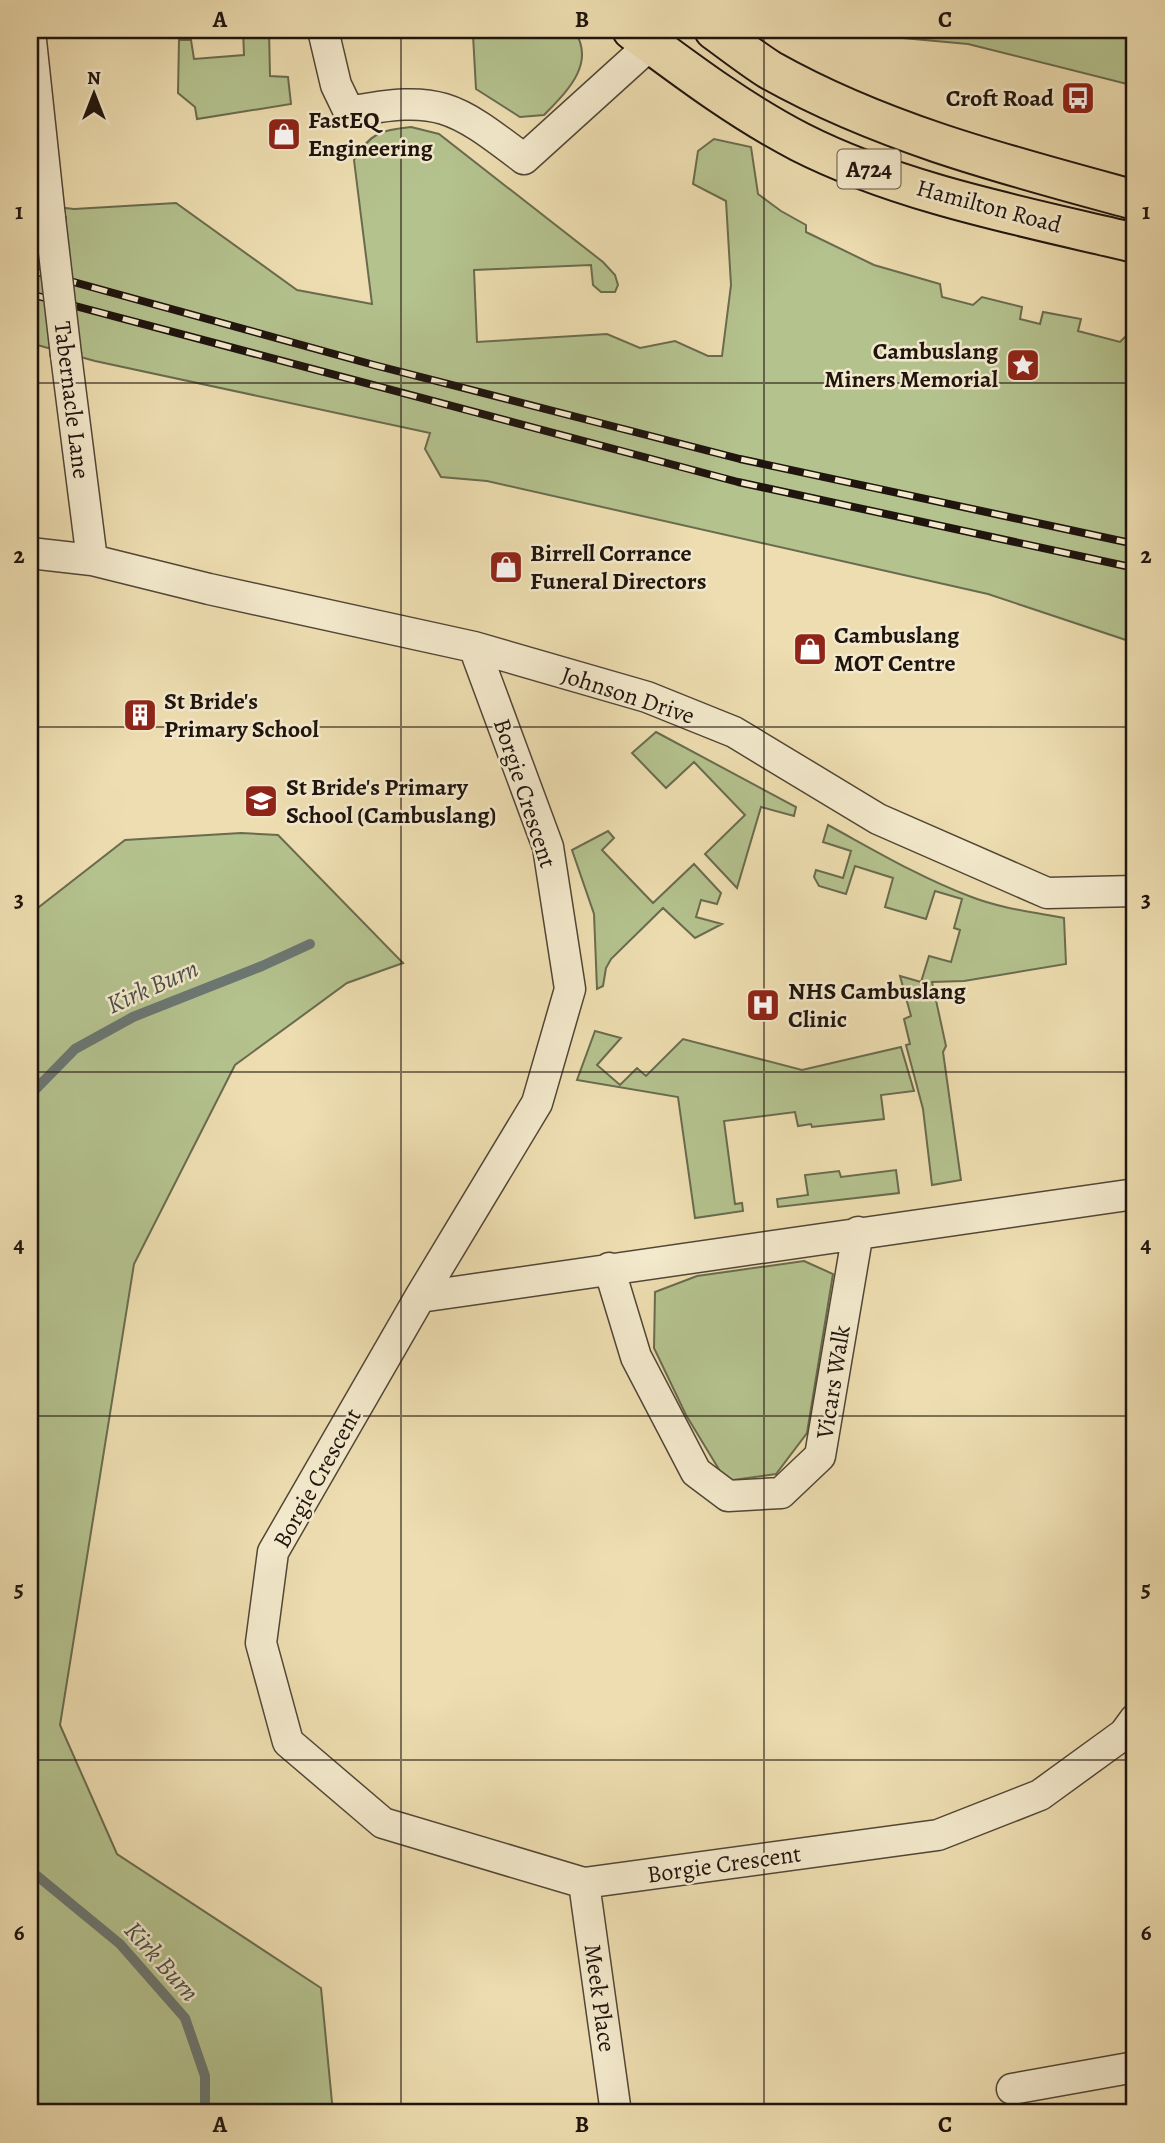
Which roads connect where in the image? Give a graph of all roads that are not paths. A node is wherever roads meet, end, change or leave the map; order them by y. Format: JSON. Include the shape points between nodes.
{"nodes":[{"id":1,"x":323,"y":30,"type":"edge"},
{"id":2,"x":714,"y":30,"type":"edge"},
{"id":3,"x":30,"y":32,"type":"edge"},
{"id":4,"x":641,"y":37,"type":"edge"},
{"id":5,"x":1135,"y":200,"type":"edge"},
{"id":6,"x":1135,"y":243,"type":"edge"},
{"id":7,"x":30,"y":553,"type":"edge"},
{"id":8,"x":92,"y":560,"type":"junction"},
{"id":9,"x":474,"y":648,"type":"junction"},
{"id":10,"x":1135,"y":891,"type":"edge"},
{"id":11,"x":1135,"y":1194,"type":"edge"},
{"id":12,"x":858,"y":1232,"type":"junction"},
{"id":13,"x":608,"y":1268,"type":"junction"},
{"id":14,"x":420,"y":1297,"type":"junction"},
{"id":15,"x":1135,"y":1719,"type":"edge"},
{"id":16,"x":584,"y":1883,"type":"junction"},
{"id":17,"x":1135,"y":2067,"type":"edge"},
{"id":18,"x":1012,"y":2089,"type":"dead end"},
{"id":19,"x":616,"y":2113,"type":"edge"}],
"edges":[{"from":1,"to":4,"type":"street","via":[[336,85],[349,112],[390,104],[433,103],[473,120],[524,159]]},
{"from":2,"to":5,"type":"main road","name":"Hamilton Road","number":"A724","via":[[768,68],[852,111],[966,154]]},
{"from":3,"to":8,"type":"street","name":"Tabernacle Lane","bridge":true},
{"from":4,"to":6,"type":"main road","name":"Hamilton Road","number":"A724","via":[[726,99],[803,143],[898,181],[990,209]]},
{"from":7,"to":8,"type":"street","name":"Johnson Drive"},
{"from":8,"to":9,"type":"street","name":"Johnson Drive"},
{"from":9,"to":10,"type":"street","name":"Johnson Drive","via":[[647,697],[734,732],[878,819],[1047,893]]},
{"from":9,"to":14,"type":"street","name":"Borgie Crescent","via":[[548,847],[570,989],[537,1103]]},
{"from":11,"to":12,"type":"street"},
{"from":12,"to":13,"type":"street"},
{"from":12,"to":13,"type":"street","name":"Vicars Walk","via":[[821,1456],[780,1493],[728,1496],[696,1472],[636,1357]]},
{"from":13,"to":14,"type":"street"},
{"from":14,"to":16,"type":"street","name":"Borgie Crescent","via":[[273,1552],[261,1643],[288,1742],[383,1823]]},
{"from":15,"to":16,"type":"street","name":"Borgie Crescent","via":[[1124,1734],[1040,1795],[938,1835]]},
{"from":16,"to":19,"type":"street","name":"Meek Place"},
{"from":17,"to":18,"type":"street"}]}
